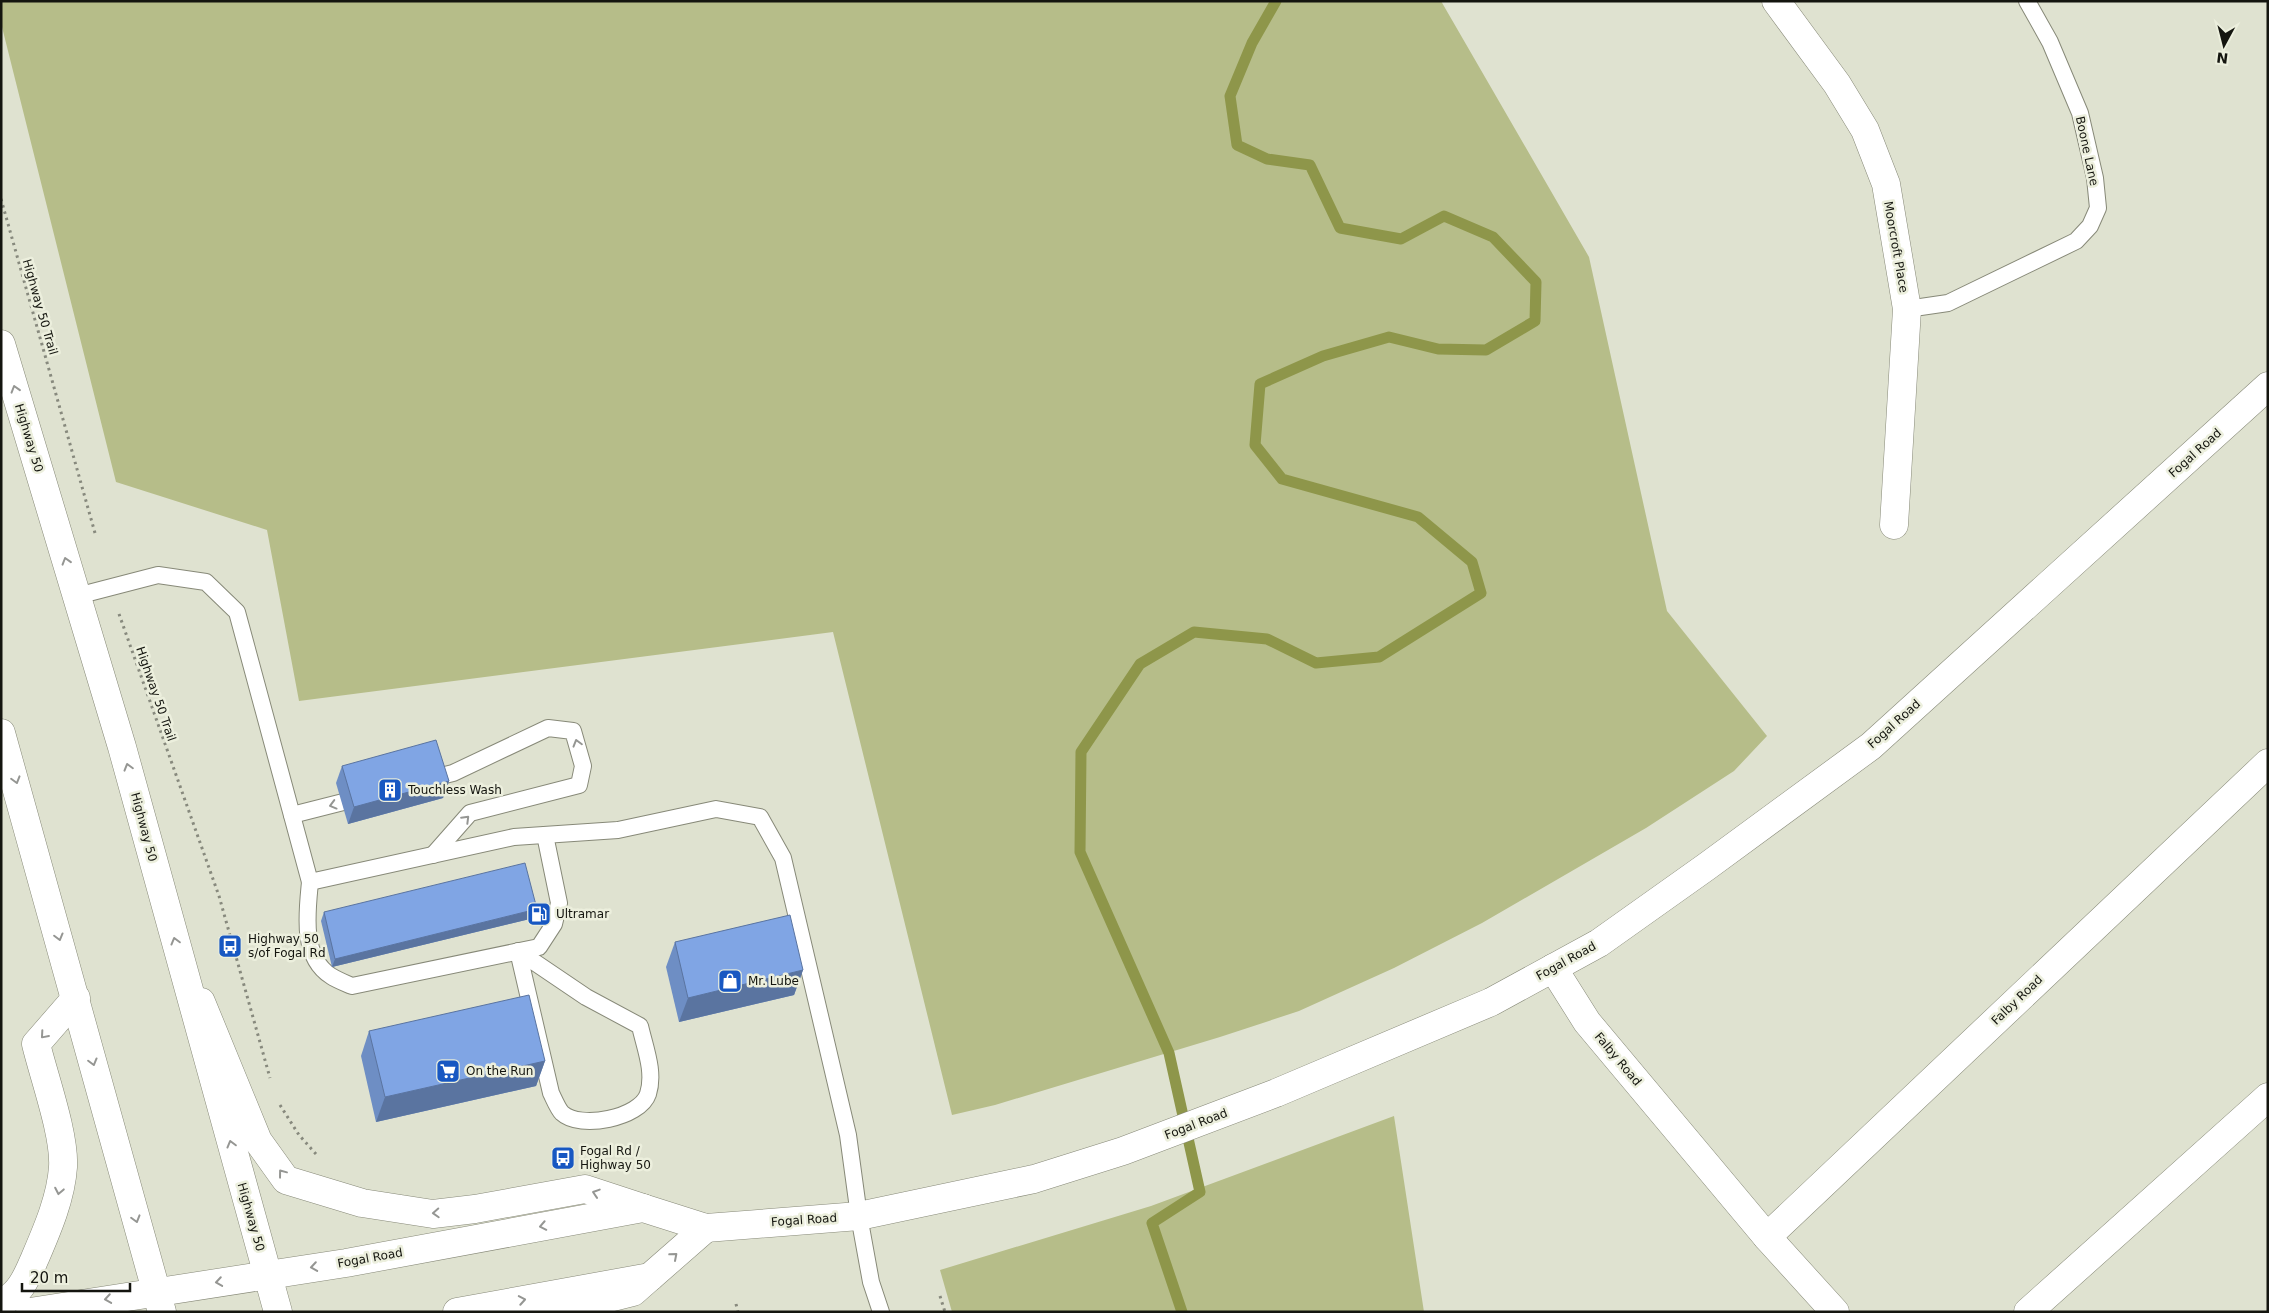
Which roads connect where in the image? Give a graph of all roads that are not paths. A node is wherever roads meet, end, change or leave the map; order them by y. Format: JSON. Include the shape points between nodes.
{"nodes":[{"id":1,"x":1776,"y":1,"type":"edge"},
{"id":2,"x":2027,"y":1,"type":"edge"},
{"id":3,"x":1907,"y":309,"type":"junction"},
{"id":4,"x":1,"y":344,"type":"edge"},
{"id":5,"x":2268,"y":386,"type":"edge"},
{"id":6,"x":1894,"y":525,"type":"dead end"},
{"id":7,"x":77,"y":596,"type":"junction"},
{"id":8,"x":1,"y":733,"type":"edge"},
{"id":9,"x":2268,"y":763,"type":"edge"},
{"id":10,"x":406,"y":786,"type":"edge"},
{"id":11,"x":377,"y":793,"type":"edge"},
{"id":12,"x":292,"y":816,"type":"junction"},
{"id":13,"x":545,"y":835,"type":"junction"},
{"id":14,"x":433,"y":855,"type":"junction"},
{"id":15,"x":310,"y":882,"type":"junction"},
{"id":16,"x":518,"y":951,"type":"junction"},
{"id":17,"x":1554,"y":968,"type":"junction"},
{"id":18,"x":188,"y":988,"type":"junction"},
{"id":19,"x":76,"y":998,"type":"junction"},
{"id":20,"x":2268,"y":1096,"type":"edge"},
{"id":21,"x":643,"y":1208,"type":"junction"},
{"id":22,"x":858,"y":1216,"type":"junction"},
{"id":23,"x":706,"y":1228,"type":"junction"},
{"id":24,"x":1767,"y":1237,"type":"junction"},
{"id":25,"x":268,"y":1275,"type":"junction"},
{"id":26,"x":650,"y":1278,"type":"junction"},
{"id":27,"x":1,"y":1302,"type":"edge"},
{"id":28,"x":159,"y":1302,"type":"edge"},
{"id":29,"x":30,"y":1312,"type":"edge"},
{"id":30,"x":278,"y":1312,"type":"edge"},
{"id":31,"x":456,"y":1312,"type":"edge"},
{"id":32,"x":553,"y":1312,"type":"edge"},
{"id":33,"x":881,"y":1312,"type":"edge"},
{"id":34,"x":1836,"y":1312,"type":"edge"},
{"id":35,"x":2028,"y":1312,"type":"edge"}],
"edges":[{"from":1,"to":3,"type":"street","name":"Moorcroft Place","via":[[1837,84],[1865,130],[1886,184]]},
{"from":2,"to":3,"type":"lane","name":"Boone Lane","via":[[2050,42],[2080,113],[2095,178],[2098,208],[2090,226],[2076,241],[1948,303]]},
{"from":3,"to":6,"type":"street","name":"Moorcroft Place"},
{"from":7,"to":4,"type":"street","name":"Highway 50","one_way":true},
{"from":5,"to":17,"type":"street","name":"Fogal Road","via":[[1871,746],[1599,943]]},
{"from":7,"to":12,"type":"lane","via":[[158,574],[206,582],[237,612]]},
{"from":18,"to":7,"type":"street","name":"Highway 50","one_way":true},
{"from":8,"to":19,"type":"street","one_way":true},
{"from":9,"to":24,"type":"street","name":"Falby Road"},
{"from":14,"to":10,"type":"lane","one_way":true,"via":[[470,813],[579,785],[583,766],[574,732],[548,728],[453,773]]},
{"from":11,"to":12,"type":"lane","one_way":true},
{"from":12,"to":15,"type":"lane"},
{"from":13,"to":14,"type":"lane","via":[[514,837]]},
{"from":13,"to":16,"type":"lane","via":[[559,903],[554,924],[539,947]]},
{"from":13,"to":22,"type":"lane","via":[[618,830],[716,809],[760,817],[783,858],[848,1135]]},
{"from":14,"to":15,"type":"lane"},
{"from":15,"to":16,"type":"lane","via":[[306,919],[313,958],[330,975],[352,986]]},
{"from":16,"to":16,"type":"lane","via":[[586,997],[640,1026],[652,1075],[648,1096],[629,1114],[586,1122],[563,1114],[551,1093]]},
{"from":17,"to":22,"type":"street","name":"Fogal Road","via":[[1491,1002],[1276,1093],[1123,1151],[1034,1179]]},
{"from":17,"to":24,"type":"street","name":"Falby Road","via":[[1587,1022]]},
{"from":21,"to":18,"type":"street","one_way":true,"via":[[585,1189],[433,1214],[362,1203],[286,1180],[258,1141],[203,1004]]},
{"from":25,"to":18,"type":"street","name":"Highway 50","one_way":true},
{"from":19,"to":27,"type":"street","one_way":true,"via":[[36,1044],[60,1137],[63,1166],[57,1200],[24,1284]]},
{"from":19,"to":28,"type":"street","one_way":true},
{"from":20,"to":35,"type":"street"},
{"from":21,"to":23,"type":"street","name":"Fogal Road"},
{"from":21,"to":25,"type":"street","name":"Fogal Road","one_way":true},
{"from":22,"to":23,"type":"street","name":"Fogal Road"},
{"from":22,"to":33,"type":"lane","via":[[871,1282]]},
{"from":26,"to":23,"type":"street","one_way":true},
{"from":24,"to":34,"type":"street","name":"Falby Road"},
{"from":25,"to":28,"type":"street","name":"Fogal Road","one_way":true},
{"from":25,"to":30,"type":"street","name":"Highway 50"},
{"from":31,"to":26,"type":"street","one_way":true},
{"from":26,"to":32,"type":"street","via":[[633,1292]]},
{"from":28,"to":29,"type":"street","name":"Fogal Road","one_way":true}]}
